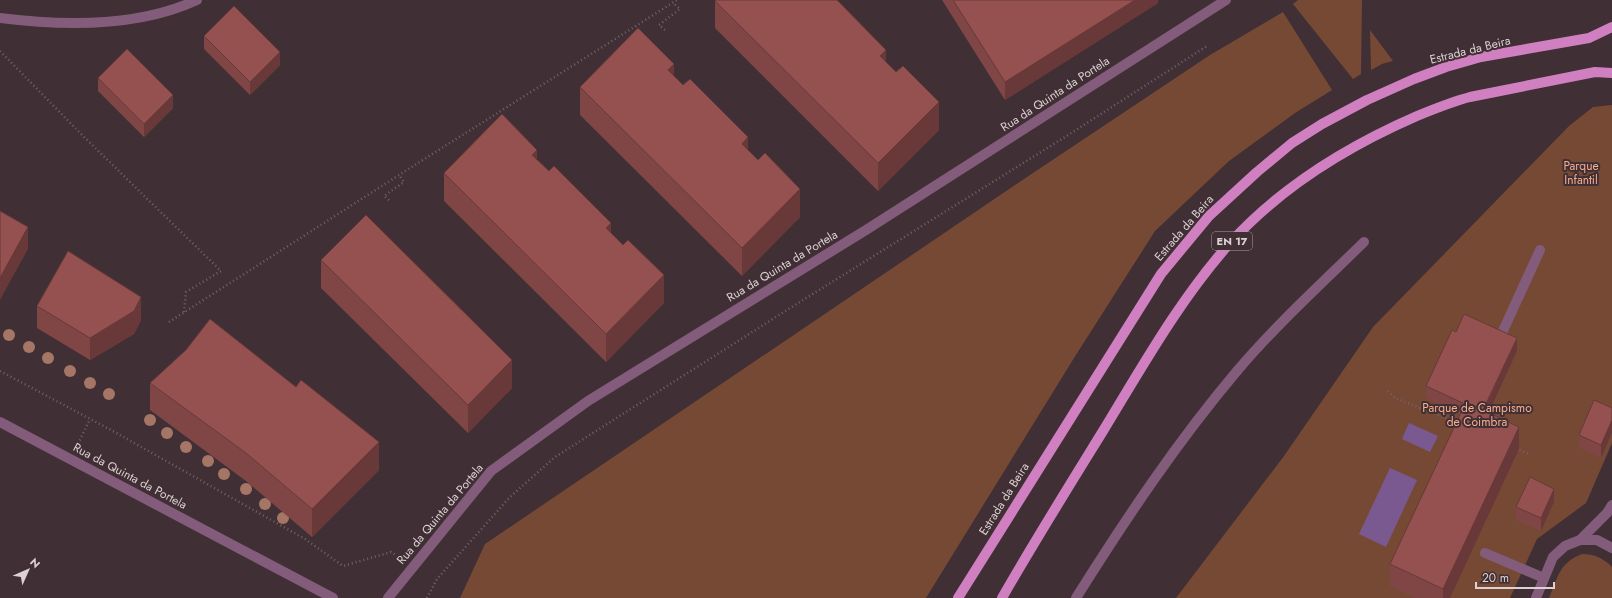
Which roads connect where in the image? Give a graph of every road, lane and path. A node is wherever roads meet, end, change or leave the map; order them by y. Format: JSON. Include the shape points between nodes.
{"nodes":[{"id":1,"x":197,"y":0,"type":"edge"},
{"id":2,"x":677,"y":0,"type":"edge"},
{"id":3,"x":1226,"y":0,"type":"edge"},
{"id":4,"x":673,"y":3,"type":"junction"},
{"id":5,"x":0,"y":18,"type":"edge"},
{"id":6,"x":1612,"y":27,"type":"edge"},
{"id":7,"x":665,"y":30,"type":"dead end"},
{"id":8,"x":1207,"y":46,"type":"dead end"},
{"id":9,"x":0,"y":51,"type":"edge"},
{"id":10,"x":1612,"y":73,"type":"edge"},
{"id":11,"x":399,"y":175,"type":"junction"},
{"id":12,"x":390,"y":200,"type":"dead end"},
{"id":13,"x":1364,"y":242,"type":"dead end"},
{"id":14,"x":1540,"y":250,"type":"dead end"},
{"id":15,"x":184,"y":312,"type":"junction"},
{"id":16,"x":169,"y":322,"type":"dead end"},
{"id":17,"x":1502,"y":333,"type":"edge"},
{"id":18,"x":0,"y":371,"type":"edge"},
{"id":19,"x":1388,"y":391,"type":"dead end"},
{"id":20,"x":90,"y":419,"type":"junction"},
{"id":21,"x":0,"y":422,"type":"edge"},
{"id":22,"x":1461,"y":424,"type":"edge"},
{"id":23,"x":1512,"y":446,"type":"edge"},
{"id":24,"x":1529,"y":454,"type":"dead end"},
{"id":25,"x":70,"y":459,"type":"junction"},
{"id":26,"x":1612,"y":505,"type":"edge"},
{"id":27,"x":1580,"y":540,"type":"junction"},
{"id":28,"x":1612,"y":548,"type":"edge"},
{"id":29,"x":1485,"y":553,"type":"dead end"},
{"id":30,"x":413,"y":566,"type":"junction"},
{"id":31,"x":1544,"y":578,"type":"junction"},
{"id":32,"x":436,"y":579,"type":"junction"},
{"id":33,"x":333,"y":598,"type":"edge"},
{"id":34,"x":388,"y":598,"type":"edge"},
{"id":35,"x":427,"y":598,"type":"edge"},
{"id":36,"x":958,"y":598,"type":"edge"},
{"id":37,"x":1002,"y":598,"type":"edge"},
{"id":38,"x":1076,"y":598,"type":"edge"},
{"id":39,"x":1536,"y":598,"type":"edge"}],
"edges":[{"from":1,"to":5,"type":"street","via":[[157,13],[111,22],[66,23]]},
{"from":2,"to":4,"type":"path"},
{"from":3,"to":30,"type":"street","name":"Rua da Quinta da Portela","via":[[866,230],[588,401],[491,471]]},
{"from":4,"to":7,"type":"path","via":[[680,9],[659,25]]},
{"from":4,"to":11,"type":"path"},
{"from":6,"to":36,"type":"main road","name":"Estrada da Beira","number":"EN 17","via":[[1589,38],[1481,58],[1414,79],[1322,124],[1292,143],[1257,172],[1209,216],[1161,274]]},
{"from":8,"to":32,"type":"path","via":[[556,458],[510,497]]},
{"from":9,"to":15,"type":"path","via":[[221,272],[186,292]]},
{"from":10,"to":37,"type":"main road","number":"EN 17","via":[[1595,72],[1451,102],[1384,130],[1340,154],[1274,202],[1230,243],[1190,295],[1148,357]]},
{"from":11,"to":12,"type":"path","via":[[404,182],[384,196]]},
{"from":11,"to":15,"type":"path"},
{"from":13,"to":38,"type":"street","via":[[1279,325],[1217,395],[1147,490]]},
{"from":14,"to":17,"type":"street"},
{"from":15,"to":16,"type":"path"},
{"from":18,"to":20,"type":"path"},
{"from":19,"to":22,"type":"path","via":[[1396,398]]},
{"from":20,"to":25,"type":"path"},
{"from":20,"to":30,"type":"path","via":[[304,539],[343,566],[391,552]]},
{"from":21,"to":25,"type":"street","name":"Rua da Quinta da Portela"},
{"from":23,"to":24,"type":"path"},
{"from":25,"to":33,"type":"street","name":"Rua da Quinta da Portela"},
{"from":26,"to":27,"type":"street"},
{"from":27,"to":28,"type":"street","via":[[1597,540]]},
{"from":27,"to":31,"type":"street","via":[[1565,546],[1553,557]]},
{"from":29,"to":31,"type":"street"},
{"from":30,"to":32,"type":"path"},
{"from":30,"to":34,"type":"street","name":"Rua da Quinta da Portela"},
{"from":31,"to":39,"type":"street"},
{"from":32,"to":35,"type":"path"}]}
